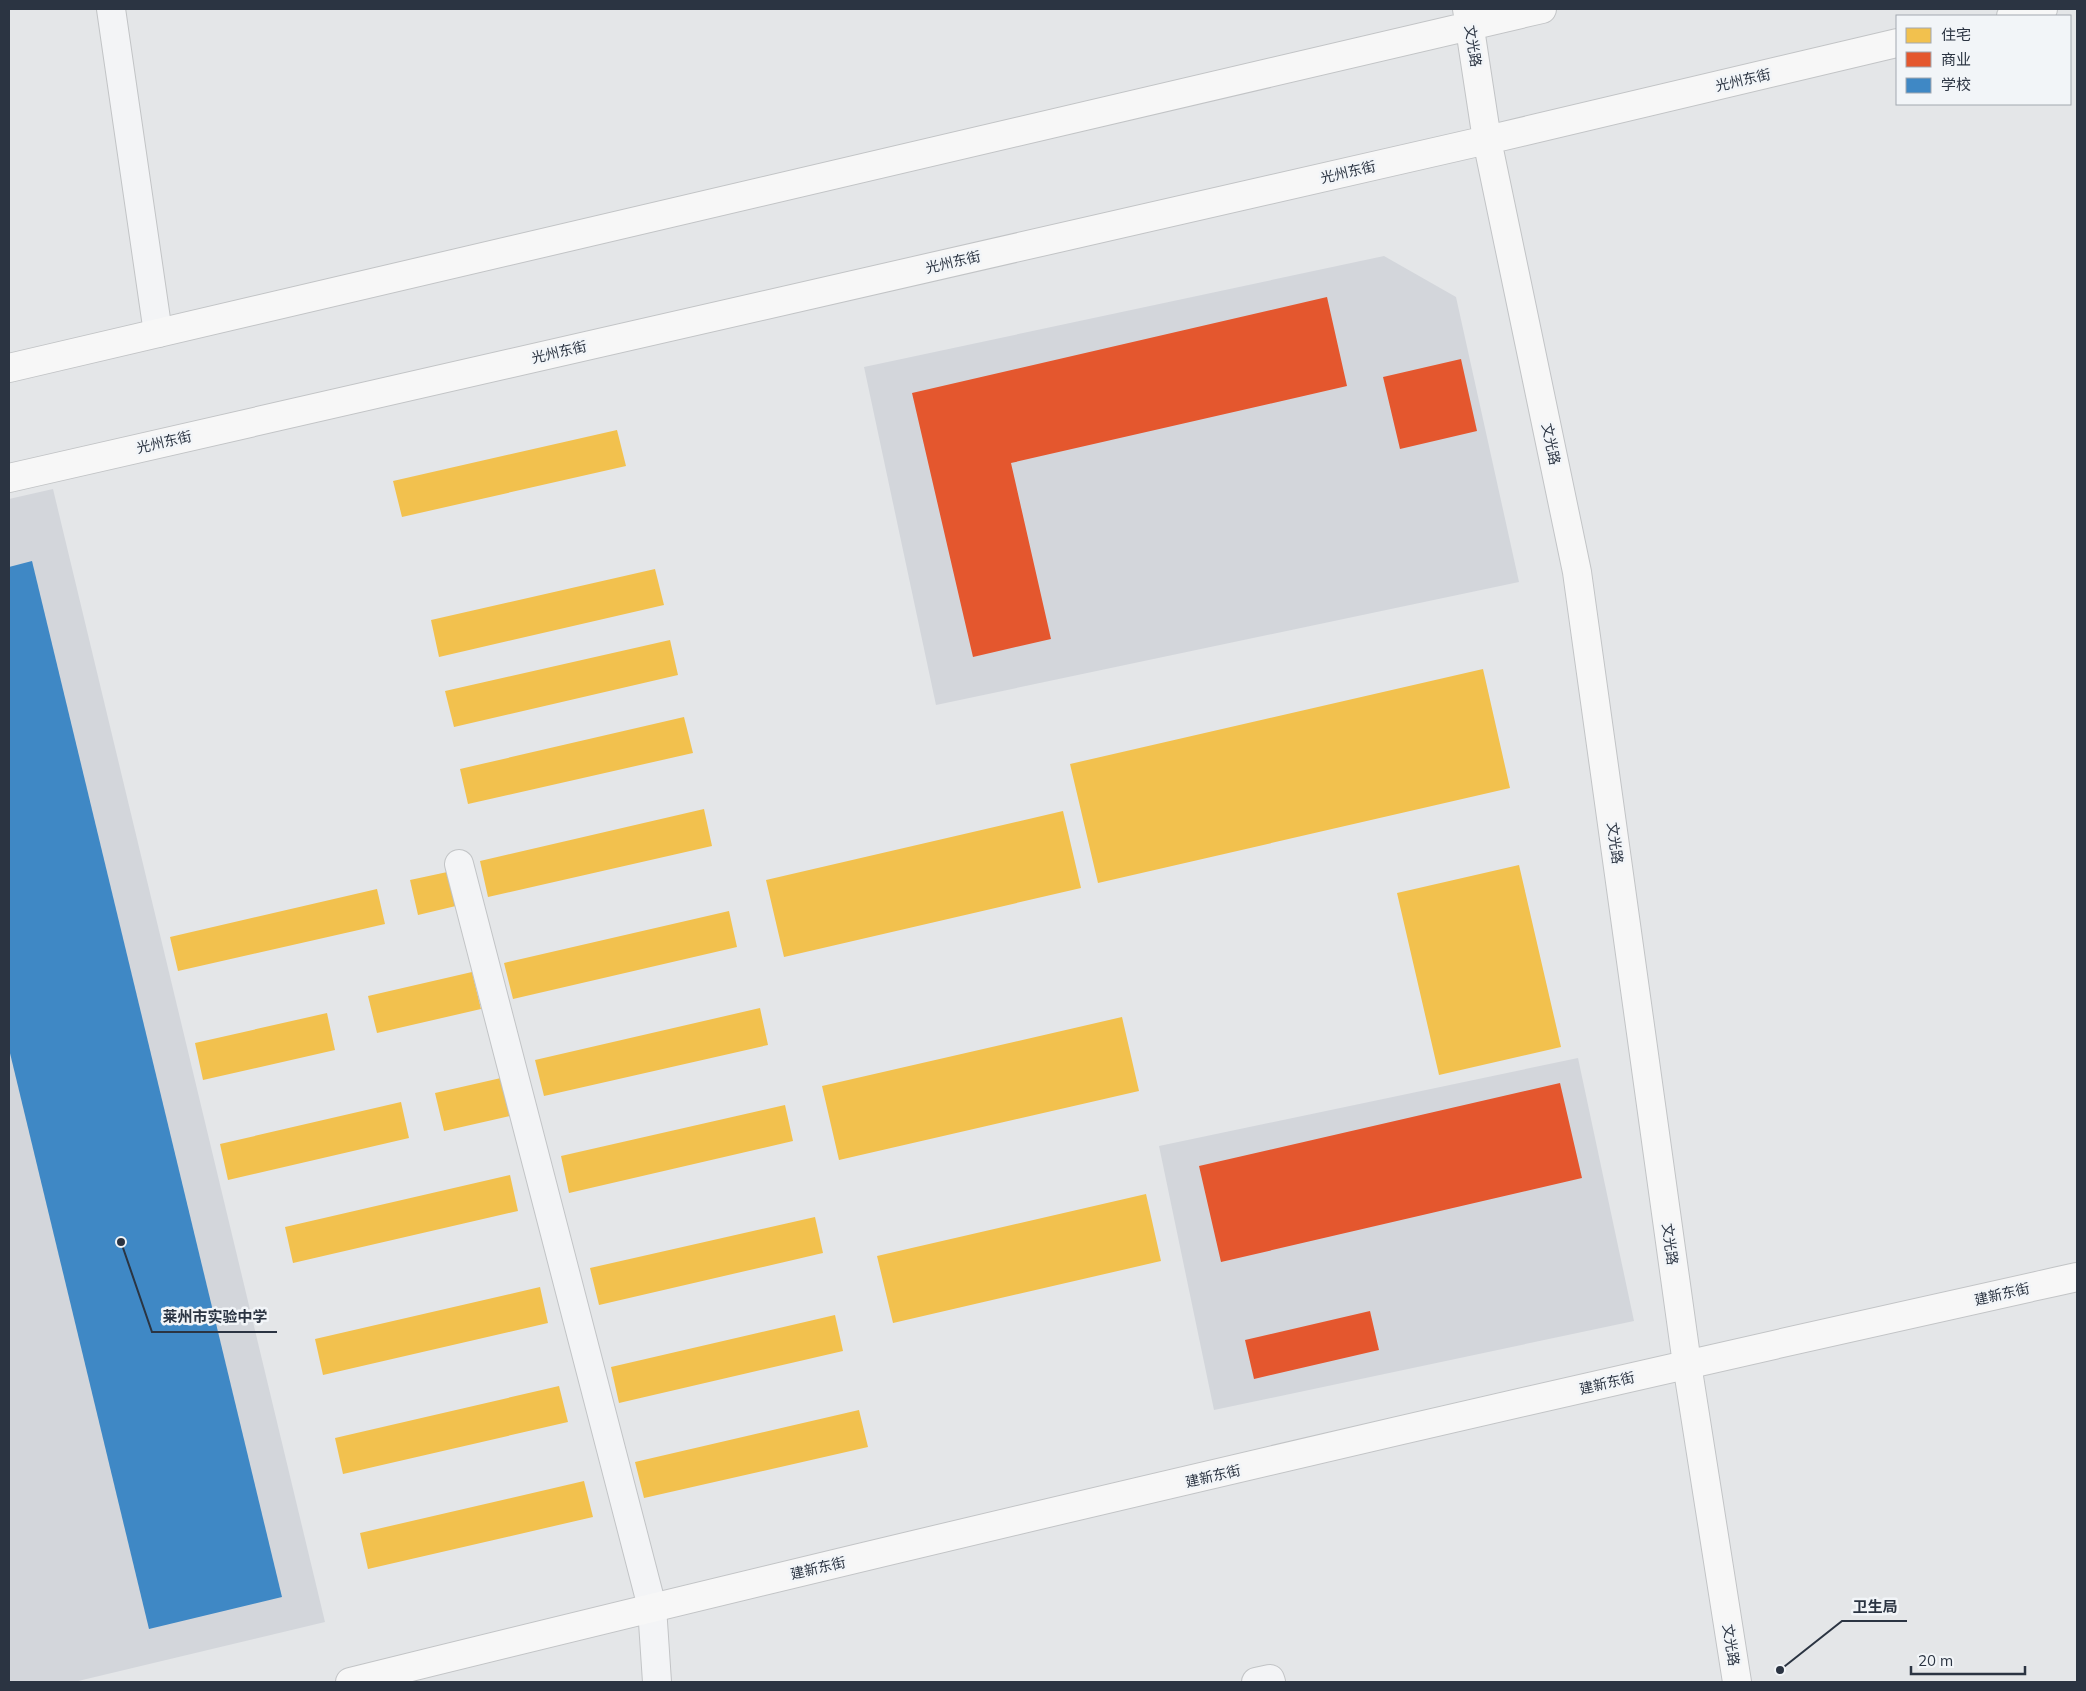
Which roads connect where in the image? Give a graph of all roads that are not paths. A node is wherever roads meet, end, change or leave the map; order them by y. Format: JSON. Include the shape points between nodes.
{"nodes":[{"id":1,"x":110,"y":9,"type":"edge"},
{"id":2,"x":1542,"y":9,"type":"edge"},
{"id":3,"x":2042,"y":9,"type":"edge"},
{"id":4,"x":2015,"y":15,"type":"edge"},
{"id":5,"x":1468,"y":17,"type":"edge"},
{"id":6,"x":1896,"y":43,"type":"edge"},
{"id":7,"x":1487,"y":140,"type":"junction"},
{"id":8,"x":158,"y":333,"type":"junction"},
{"id":9,"x":9,"y":368,"type":"edge"},
{"id":10,"x":9,"y":478,"type":"edge"},
{"id":11,"x":459,"y":864,"type":"dead end"},
{"id":12,"x":2077,"y":1277,"type":"edge"},
{"id":13,"x":1687,"y":1364,"type":"junction"},
{"id":14,"x":652,"y":1608,"type":"junction"},
{"id":15,"x":350,"y":1682,"type":"edge"},
{"id":16,"x":657,"y":1682,"type":"edge"},
{"id":17,"x":1256,"y":1682,"type":"edge"},
{"id":18,"x":1271,"y":1682,"type":"edge"},
{"id":19,"x":1737,"y":1682,"type":"edge"}],
"edges":[{"from":1,"to":8,"type":"street"},
{"from":2,"to":5,"type":"main road"},
{"from":3,"to":4,"type":"main road"},
{"from":5,"to":7,"type":"main road","name":"文光路"},
{"from":5,"to":8,"type":"main road"},
{"from":6,"to":7,"type":"main road","name":"光州东街"},
{"from":7,"to":10,"type":"main road","name":"光州东街"},
{"from":7,"to":13,"type":"main road","name":"文光路","via":[[1577,572]]},
{"from":8,"to":9,"type":"main road"},
{"from":11,"to":14,"type":"street"},
{"from":12,"to":13,"type":"main road","name":"建新东街"},
{"from":13,"to":14,"type":"main road","name":"建新东街"},
{"from":13,"to":19,"type":"main road","name":"文光路"},
{"from":14,"to":15,"type":"main road","name":"建新东街"},
{"from":14,"to":16,"type":"street"},
{"from":17,"to":18,"type":"street","via":[[1270,1679]]}]}
